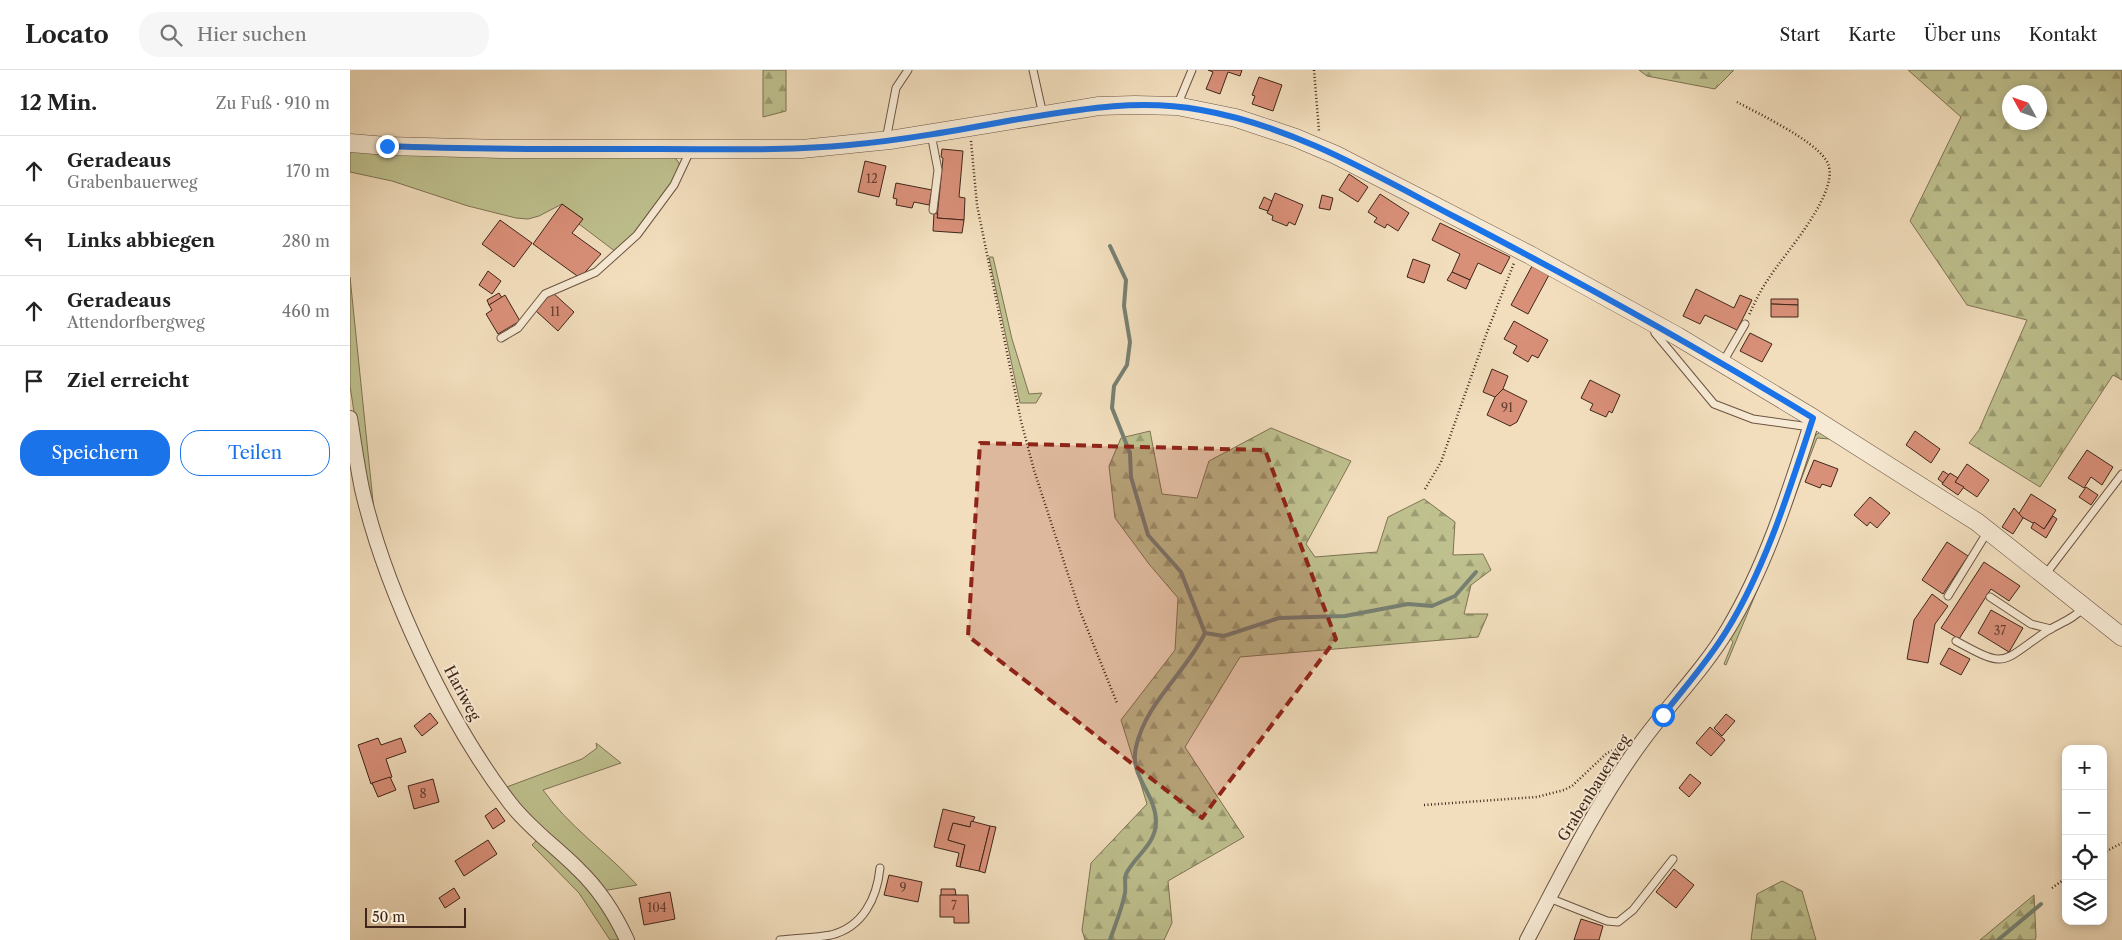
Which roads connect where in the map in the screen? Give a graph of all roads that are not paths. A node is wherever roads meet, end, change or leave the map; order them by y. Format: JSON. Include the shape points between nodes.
{"nodes":[{"id":1,"x":908,"y":70,"type":"edge"},
{"id":2,"x":1033,"y":70,"type":"edge"},
{"id":3,"x":1192,"y":70,"type":"edge"},
{"id":4,"x":1177,"y":106,"type":"junction"},
{"id":5,"x":1043,"y":115,"type":"junction"},
{"id":6,"x":931,"y":134,"type":"junction"},
{"id":7,"x":886,"y":141,"type":"junction"},
{"id":8,"x":350,"y":143,"type":"edge"},
{"id":9,"x":691,"y":149,"type":"junction"},
{"id":10,"x":933,"y":210,"type":"dead end"},
{"id":11,"x":1654,"y":323,"type":"junction"},
{"id":12,"x":1745,"y":324,"type":"road end"},
{"id":13,"x":500,"y":338,"type":"dead end"},
{"id":14,"x":1723,"y":363,"type":"junction"},
{"id":15,"x":350,"y":418,"type":"edge"},
{"id":16,"x":1812,"y":422,"type":"junction"},
{"id":17,"x":352,"y":442,"type":"edge"},
{"id":18,"x":2122,"y":474,"type":"edge"},
{"id":19,"x":1989,"y":530,"type":"junction"},
{"id":20,"x":2045,"y":575,"type":"junction"},
{"id":21,"x":1948,"y":596,"type":"dead end"},
{"id":22,"x":1990,"y":597,"type":"dead end"},
{"id":23,"x":2084,"y":608,"type":"junction"},
{"id":24,"x":2051,"y":629,"type":"junction"},
{"id":25,"x":2122,"y":637,"type":"edge"},
{"id":26,"x":1956,"y":641,"type":"dead end"},
{"id":27,"x":1673,"y":859,"type":"dead end"},
{"id":28,"x":880,"y":868,"type":"dead end"},
{"id":29,"x":1549,"y":898,"type":"junction"},
{"id":30,"x":627,"y":940,"type":"edge"},
{"id":31,"x":780,"y":940,"type":"edge"},
{"id":32,"x":1527,"y":940,"type":"edge"}],
"edges":[{"from":1,"to":7,"type":"lane","via":[[896,88]]},
{"from":2,"to":5,"type":"lane"},
{"from":3,"to":4,"type":"lane"},
{"from":4,"to":5,"type":"street","via":[[1109,106]]},
{"from":4,"to":11,"type":"street","via":[[1236,118],[1320,147]]},
{"from":5,"to":6,"type":"street"},
{"from":6,"to":7,"type":"street"},
{"from":6,"to":10,"type":"lane","via":[[938,170]]},
{"from":7,"to":9,"type":"street","via":[[802,148]]},
{"from":8,"to":9,"type":"street","via":[[502,149]]},
{"from":9,"to":13,"type":"lane","via":[[674,185],[637,235],[596,272],[544,294],[518,328]]},
{"from":11,"to":14,"type":"street"},
{"from":11,"to":16,"type":"lane","via":[[1655,333],[1714,404],[1754,419]]},
{"from":12,"to":14,"type":"lane"},
{"from":14,"to":16,"type":"street"},
{"from":15,"to":17,"type":"street","name":"Hariweg"},
{"from":16,"to":19,"type":"street"},
{"from":16,"to":29,"type":"street","name":"Grabenbauerweg","via":[[1764,556],[1743,602],[1714,651],[1610,787]]},
{"from":17,"to":30,"type":"street","name":"Hariweg","via":[[380,551],[452,712],[511,804],[590,882]]},
{"from":18,"to":20,"type":"lane"},
{"from":19,"to":20,"type":"street"},
{"from":19,"to":21,"type":"lane"},
{"from":20,"to":23,"type":"street"},
{"from":22,"to":24,"type":"lane","via":[[2031,624]]},
{"from":23,"to":24,"type":"lane"},
{"from":23,"to":25,"type":"street"},
{"from":24,"to":26,"type":"lane","via":[[2004,659],[1986,656]]},
{"from":27,"to":29,"type":"lane","via":[[1633,910],[1618,922],[1607,921]]},
{"from":28,"to":31,"type":"lane","via":[[878,887],[869,909],[846,929],[830,935]]},
{"from":29,"to":32,"type":"street","name":"Grabenbauerweg"}]}
